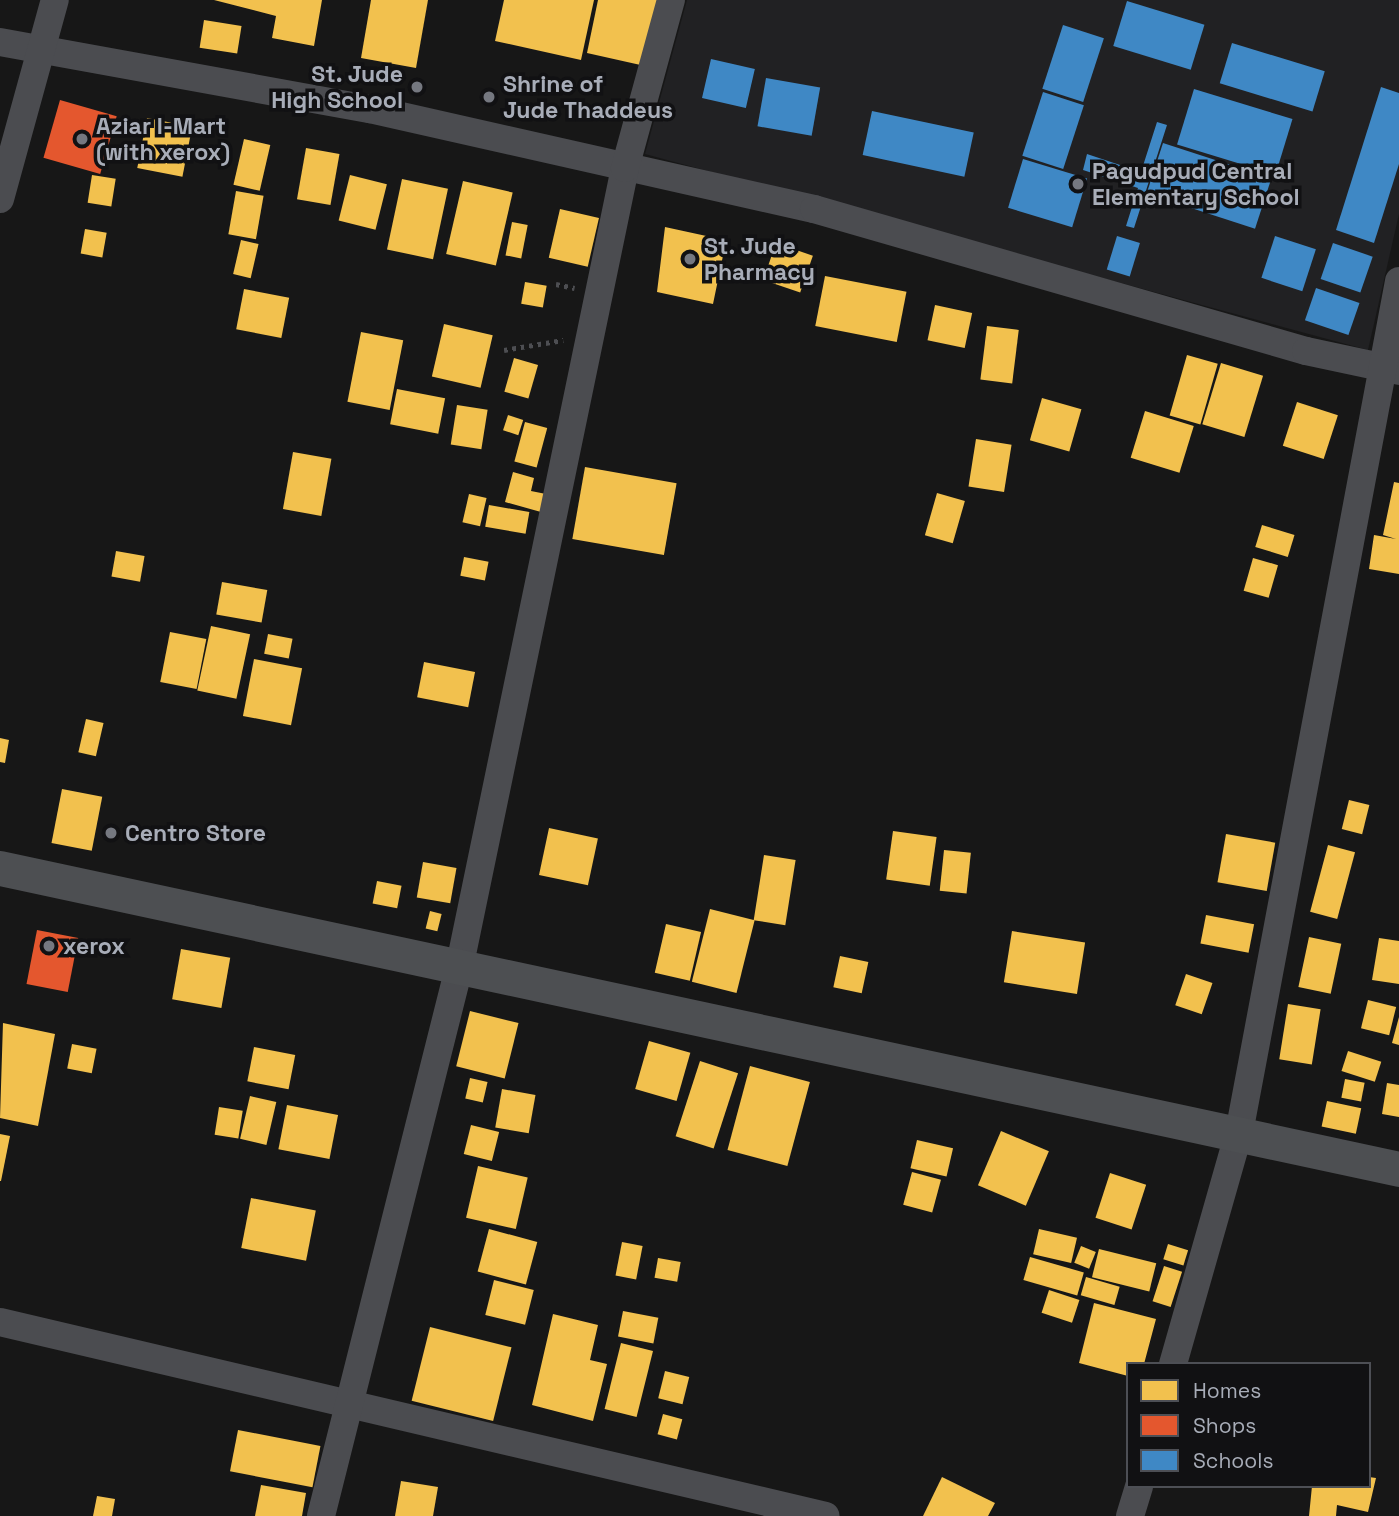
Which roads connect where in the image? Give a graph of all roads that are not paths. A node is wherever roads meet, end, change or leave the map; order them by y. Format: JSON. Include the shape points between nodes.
{"nodes":[{"id":1,"x":55,"y":0,"type":"edge"},
{"id":2,"x":671,"y":0,"type":"edge"},
{"id":3,"x":0,"y":42,"type":"edge"},
{"id":4,"x":39,"y":52,"type":"junction"},
{"id":5,"x":625,"y":168,"type":"junction"},
{"id":6,"x":0,"y":199,"type":"edge"},
{"id":7,"x":1399,"y":281,"type":"edge"},
{"id":8,"x":1390,"y":369,"type":"edge"},
{"id":9,"x":0,"y":868,"type":"edge"},
{"id":10,"x":460,"y":964,"type":"junction"},
{"id":11,"x":1239,"y":1133,"type":"junction"},
{"id":12,"x":1399,"y":1169,"type":"edge"},
{"id":13,"x":0,"y":1322,"type":"edge"},
{"id":14,"x":1174,"y":1362,"type":"edge"},
{"id":15,"x":345,"y":1402,"type":"junction"},
{"id":16,"x":1138,"y":1488,"type":"edge"},
{"id":17,"x":321,"y":1516,"type":"edge"},
{"id":18,"x":826,"y":1516,"type":"edge"},
{"id":19,"x":1130,"y":1516,"type":"edge"}],
"edges":[{"from":1,"to":4,"type":"street"},
{"from":2,"to":5,"type":"street"},
{"from":3,"to":4,"type":"street"},
{"from":4,"to":5,"type":"street","via":[[370,109]]},
{"from":4,"to":6,"type":"street"},
{"from":5,"to":8,"type":"street","via":[[814,209]]},
{"from":5,"to":10,"type":"street"},
{"from":7,"to":8,"type":"street"},
{"from":8,"to":11,"type":"street"},
{"from":9,"to":10,"type":"main road"},
{"from":10,"to":11,"type":"main road"},
{"from":10,"to":15,"type":"street"},
{"from":11,"to":12,"type":"main road"},
{"from":11,"to":14,"type":"street"},
{"from":13,"to":15,"type":"street"},
{"from":15,"to":17,"type":"street"},
{"from":15,"to":18,"type":"street"},
{"from":16,"to":19,"type":"street"}]}
